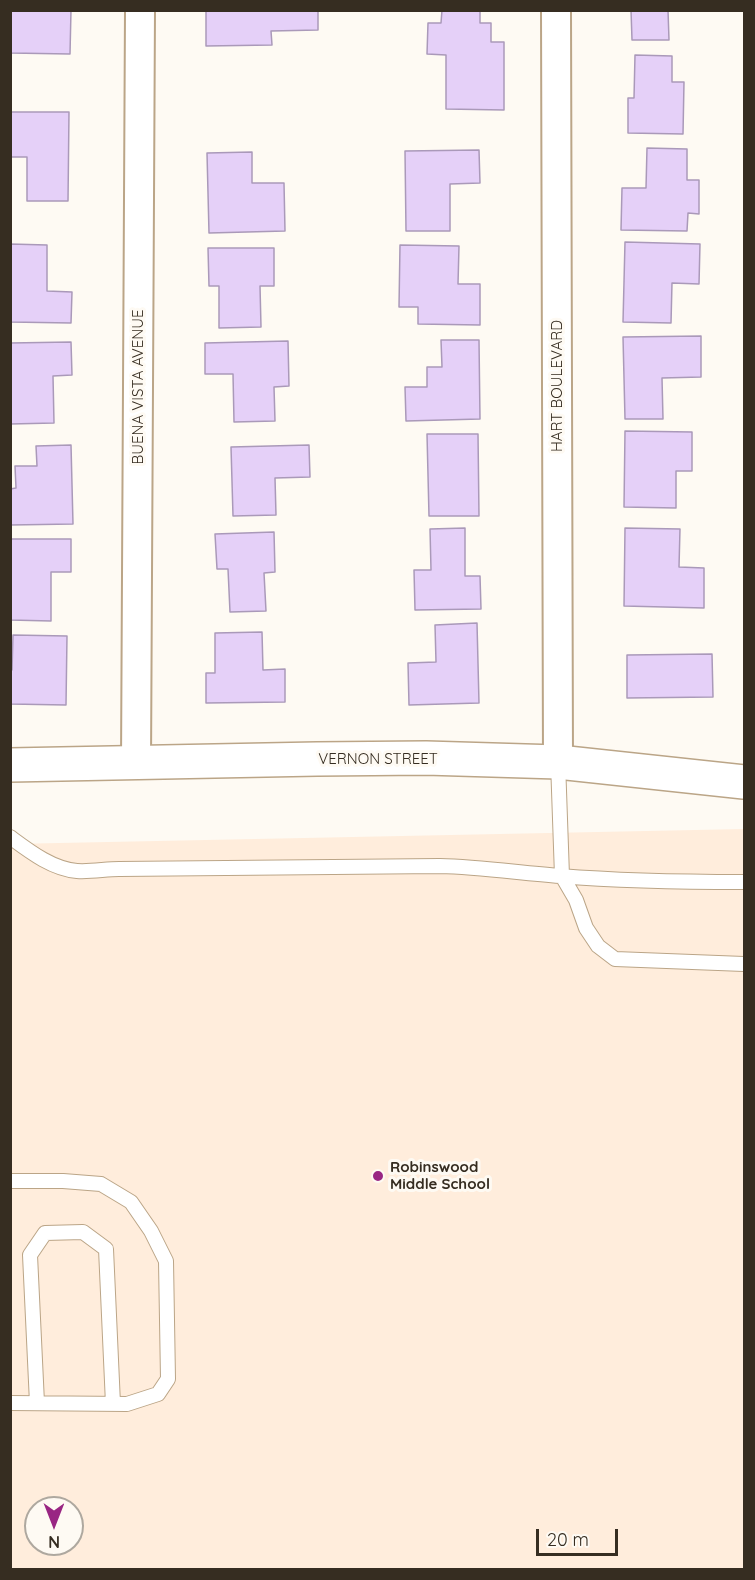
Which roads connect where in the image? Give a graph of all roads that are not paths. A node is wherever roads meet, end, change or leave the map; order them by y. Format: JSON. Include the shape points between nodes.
{"nodes":[{"id":1,"x":140,"y":10,"type":"edge"},
{"id":2,"x":556,"y":10,"type":"edge"},
{"id":3,"x":558,"y":762,"type":"junction"},
{"id":4,"x":136,"y":763,"type":"junction"},
{"id":5,"x":10,"y":765,"type":"edge"},
{"id":6,"x":744,"y":782,"type":"edge"},
{"id":7,"x":10,"y":837,"type":"edge"},
{"id":8,"x":562,"y":876,"type":"junction"},
{"id":9,"x":744,"y":882,"type":"edge"},
{"id":10,"x":744,"y":964,"type":"edge"},
{"id":11,"x":10,"y":1181,"type":"edge"},
{"id":12,"x":10,"y":1403,"type":"edge"},
{"id":13,"x":37,"y":1403,"type":"junction"},
{"id":14,"x":113,"y":1404,"type":"junction"}],
"edges":[{"from":1,"to":4,"type":"street","name":"BUENA VISTA AVENUE"},
{"from":2,"to":3,"type":"street","name":"HART BOULEVARD"},
{"from":3,"to":4,"type":"street","name":"VERNON STREET","via":[[404,758]]},
{"from":3,"to":6,"type":"street","name":"VERNON STREET"},
{"from":3,"to":8,"type":"lane"},
{"from":4,"to":5,"type":"street","name":"VERNON STREET"},
{"from":7,"to":8,"type":"lane","via":[[40,858],[76,871],[440,866]]},
{"from":8,"to":9,"type":"lane"},
{"from":8,"to":10,"type":"lane","via":[[586,928],[598,946],[615,958]]},
{"from":11,"to":14,"type":"lane","via":[[101,1184],[131,1202],[152,1231],[166,1261],[168,1379],[158,1394],[127,1404]]},
{"from":12,"to":13,"type":"lane"},
{"from":13,"to":14,"type":"lane"},
{"from":13,"to":14,"type":"lane","via":[[30,1255],[45,1233],[84,1232],[106,1249]]}]}
